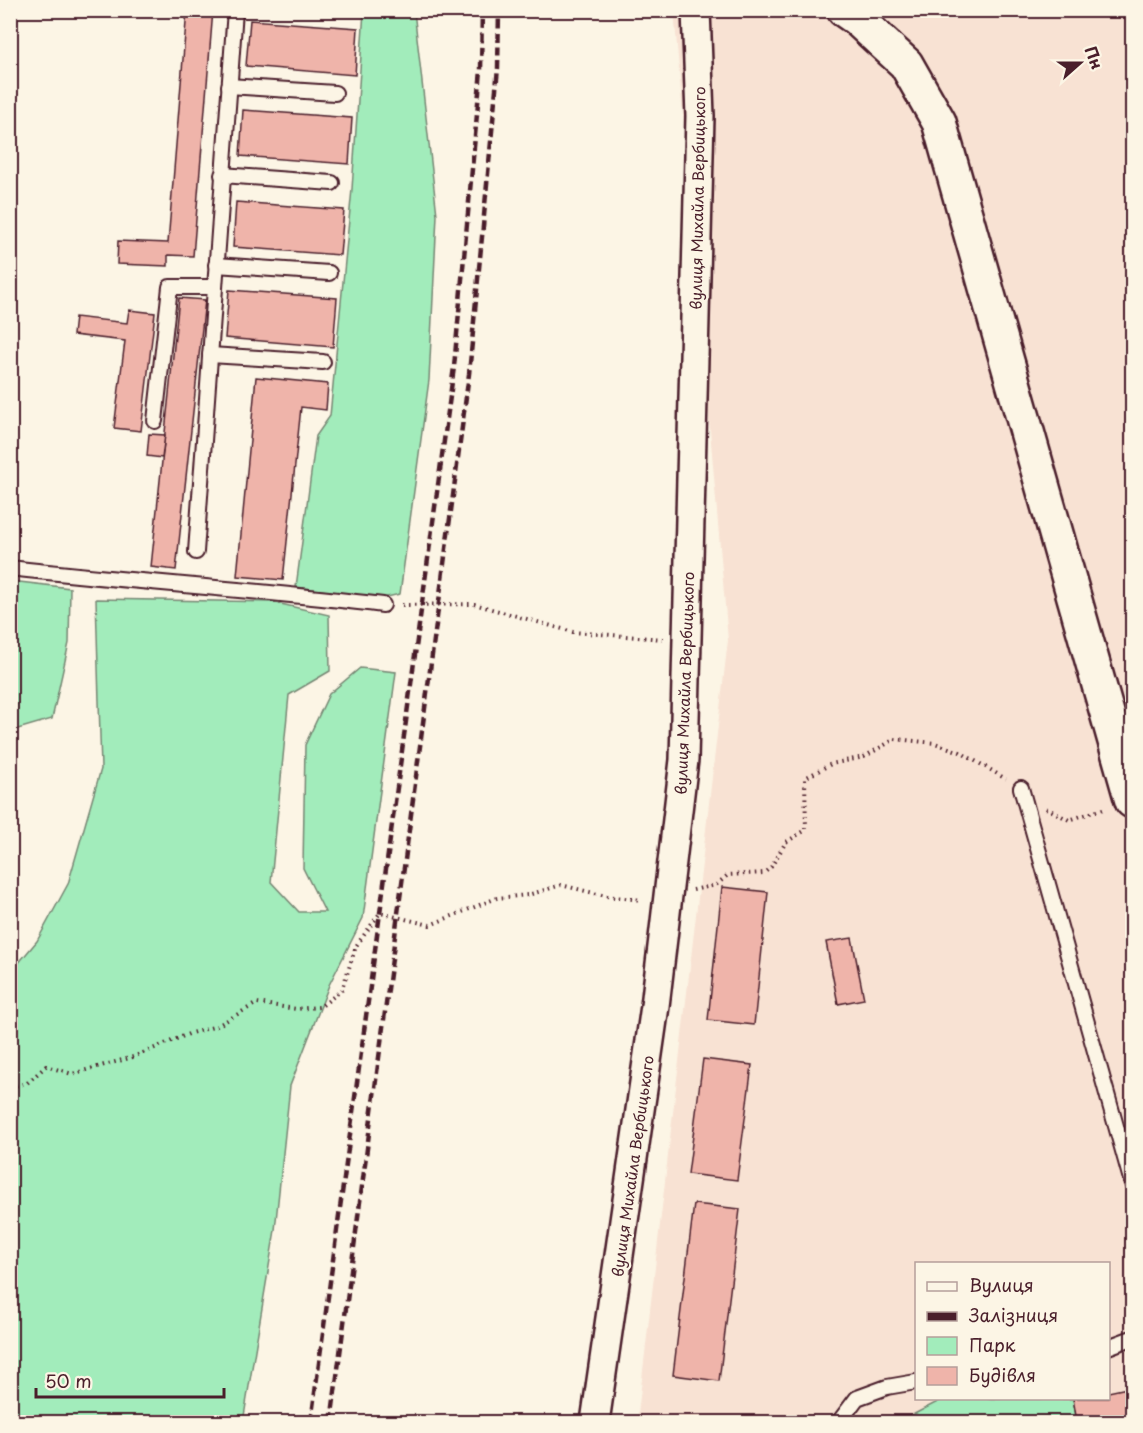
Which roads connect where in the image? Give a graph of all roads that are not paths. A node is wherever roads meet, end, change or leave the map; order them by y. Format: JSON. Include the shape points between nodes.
{"nodes":[{"id":1,"x":234,"y":10,"type":"edge"},
{"id":2,"x":696,"y":10,"type":"edge"},
{"id":3,"x":844,"y":10,"type":"edge"},
{"id":4,"x":229,"y":86,"type":"junction"},
{"id":5,"x":335,"y":93,"type":"dead end"},
{"id":6,"x":222,"y":175,"type":"junction"},
{"id":7,"x":332,"y":183,"type":"dead end"},
{"id":8,"x":216,"y":265,"type":"junction"},
{"id":9,"x":329,"y":273,"type":"dead end"},
{"id":10,"x":215,"y":287,"type":"junction"},
{"id":11,"x":210,"y":355,"type":"junction"},
{"id":12,"x":323,"y":362,"type":"dead end"},
{"id":13,"x":155,"y":421,"type":"dead end"},
{"id":14,"x":196,"y":552,"type":"dead end"},
{"id":15,"x":10,"y":568,"type":"edge"},
{"id":16,"x":383,"y":605,"type":"road end"},
{"id":17,"x":1021,"y":788,"type":"road end"},
{"id":18,"x":1124,"y":806,"type":"edge"},
{"id":19,"x":1132,"y":1183,"type":"edge"},
{"id":20,"x":1132,"y":1338,"type":"edge"},
{"id":21,"x":1110,"y":1346,"type":"edge"},
{"id":22,"x":915,"y":1382,"type":"edge"},
{"id":23,"x":595,"y":1422,"type":"edge"},
{"id":24,"x":840,"y":1422,"type":"edge"}],
"edges":[{"from":1,"to":4,"type":"lane"},
{"from":2,"to":23,"type":"street","name":"вулиця Михайла Вербицького","via":[[700,116],[684,760]]},
{"from":3,"to":18,"type":"street","via":[[906,64],[939,122]]},
{"from":4,"to":5,"type":"lane"},
{"from":4,"to":6,"type":"lane"},
{"from":6,"to":7,"type":"lane"},
{"from":6,"to":8,"type":"lane"},
{"from":8,"to":9,"type":"lane"},
{"from":8,"to":10,"type":"lane"},
{"from":10,"to":11,"type":"lane"},
{"from":10,"to":13,"type":"lane","via":[[170,287]]},
{"from":11,"to":12,"type":"lane"},
{"from":11,"to":14,"type":"lane"},
{"from":15,"to":16,"type":"lane"},
{"from":17,"to":19,"type":"lane"},
{"from":20,"to":21,"type":"lane"},
{"from":22,"to":24,"type":"lane","via":[[857,1398]]}]}
